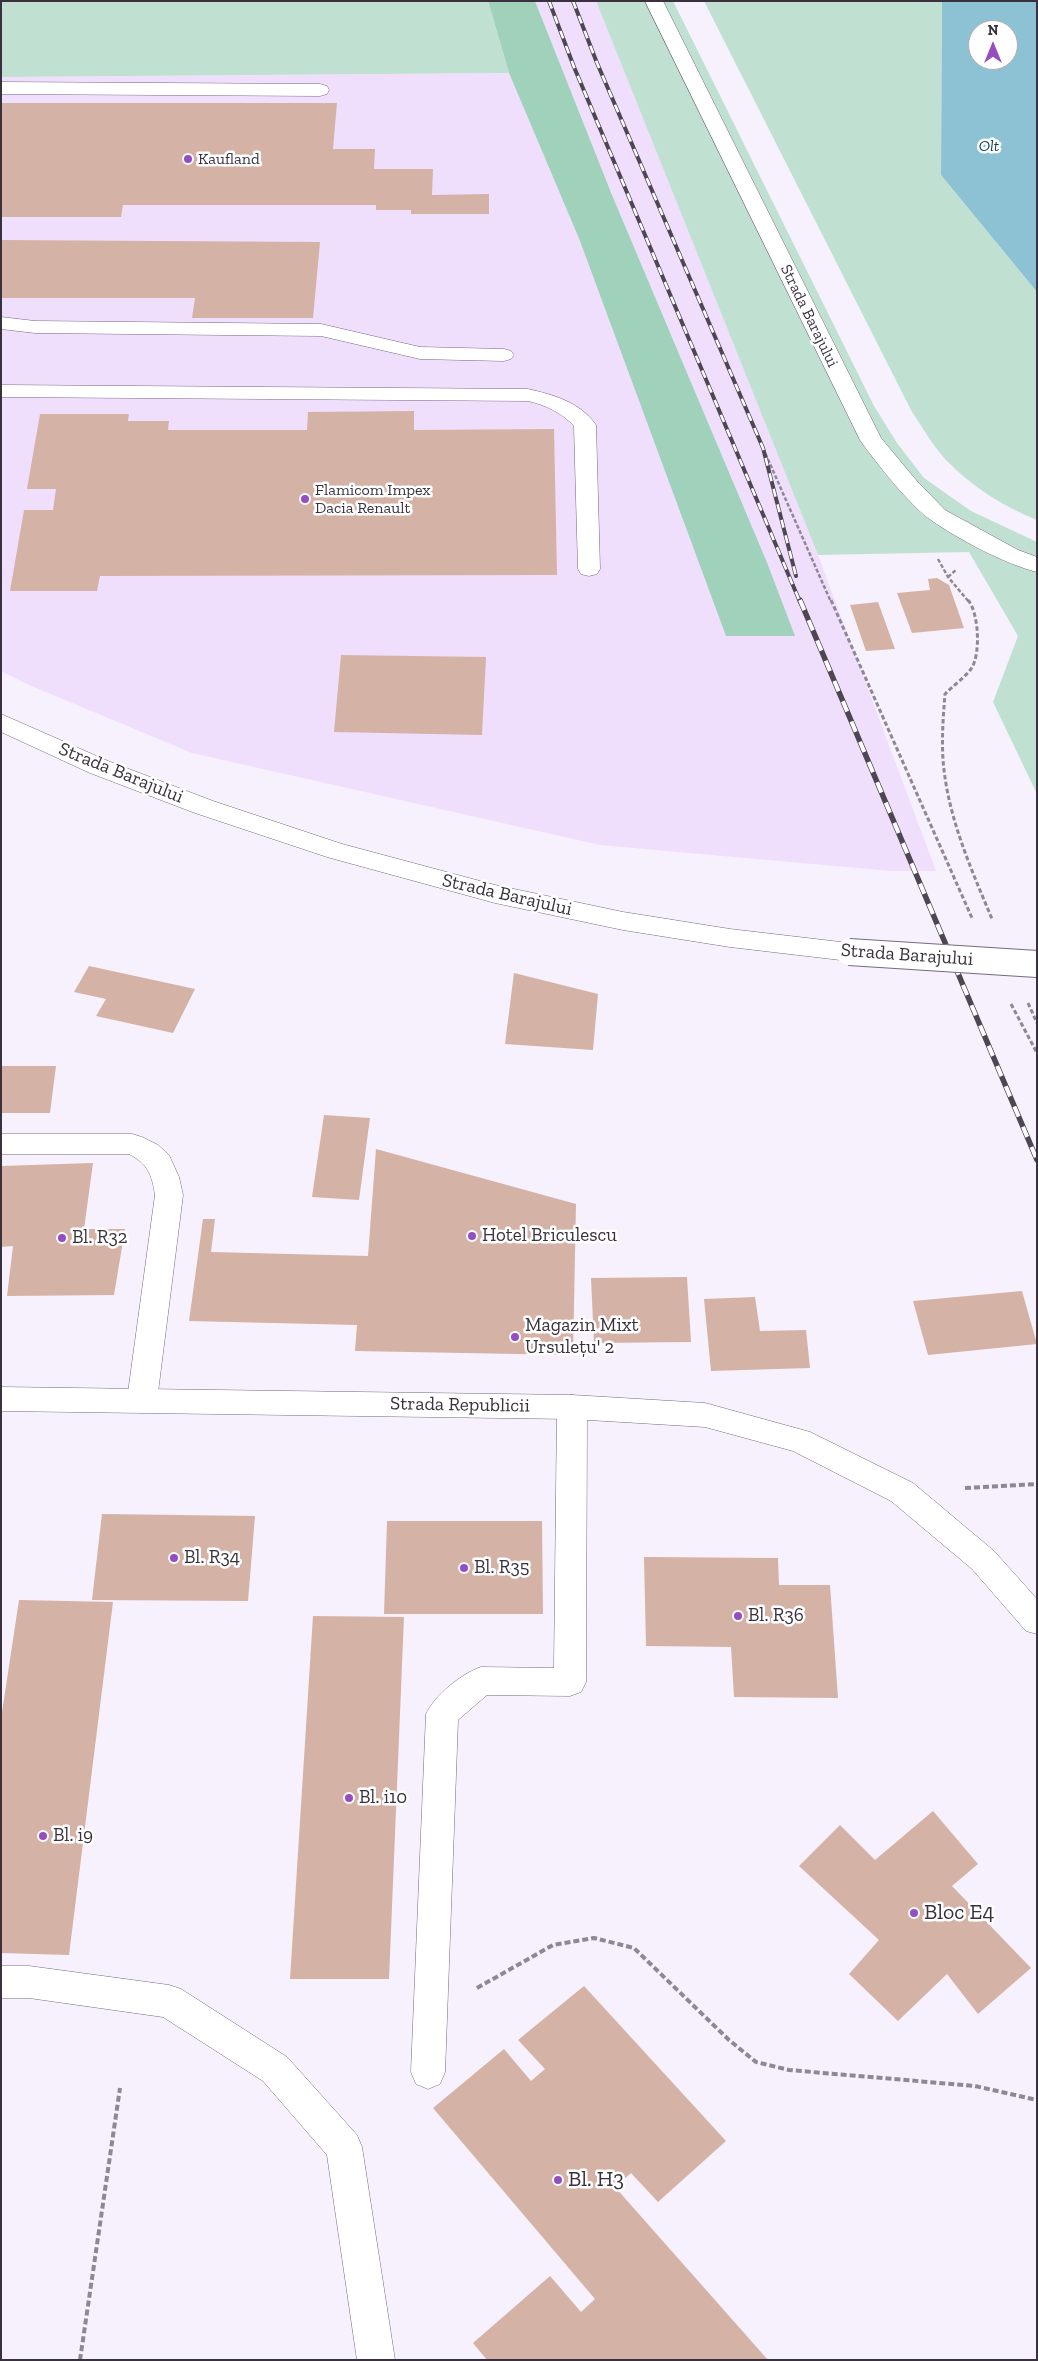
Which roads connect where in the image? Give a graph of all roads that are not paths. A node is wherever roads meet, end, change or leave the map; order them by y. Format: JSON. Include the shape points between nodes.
{"nodes":[{"id":1,"x":654,"y":1,"type":"edge"},
{"id":2,"x":1,"y":88,"type":"edge"},
{"id":3,"x":320,"y":90,"type":"dead end"},
{"id":4,"x":1,"y":323,"type":"edge"},
{"id":5,"x":504,"y":354,"type":"dead end"},
{"id":6,"x":1,"y":391,"type":"edge"},
{"id":7,"x":1037,"y":565,"type":"edge"},
{"id":8,"x":589,"y":569,"type":"dead end"},
{"id":9,"x":1,"y":722,"type":"edge"},
{"id":10,"x":1037,"y":964,"type":"edge"},
{"id":11,"x":1,"y":1144,"type":"edge"},
{"id":12,"x":1,"y":1398,"type":"edge"},
{"id":13,"x":142,"y":1400,"type":"junction"},
{"id":14,"x":572,"y":1407,"type":"junction"},
{"id":15,"x":1037,"y":1622,"type":"edge"},
{"id":16,"x":1,"y":1982,"type":"edge"},
{"id":17,"x":428,"y":2072,"type":"dead end"},
{"id":18,"x":376,"y":2360,"type":"edge"}],
"edges":[{"from":1,"to":7,"type":"main road","name":"Strada Barajului","via":[[871,440],[937,516],[1010,555]]},
{"from":2,"to":3,"type":"main road","via":[[186,96]]},
{"from":4,"to":5,"type":"main road","via":[[35,327],[321,330],[420,353]]},
{"from":6,"to":8,"type":"main road","via":[[528,395],[542,398],[575,414],[585,425]]},
{"from":9,"to":10,"type":"main road","name":"Strada Barajului","bridge":true,"via":[[99,767],[195,804],[336,852],[495,894],[623,922],[730,938],[848,952]]},
{"from":11,"to":13,"type":"main road","via":[[132,1144],[149,1151],[159,1162],[166,1175],[169,1195]]},
{"from":12,"to":13,"type":"main road","name":"Strada Republicii"},
{"from":13,"to":14,"type":"main road","name":"Strada Republicii"},
{"from":14,"to":15,"type":"main road","name":"Strada Republicii","via":[[705,1415],[800,1441],[902,1492],[983,1560]]},
{"from":14,"to":17,"type":"main road","via":[[570,1682],[481,1681],[442,1714]]},
{"from":16,"to":18,"type":"main road","via":[[28,1982],[169,2001],[275,2069],[344,2147]]}]}
